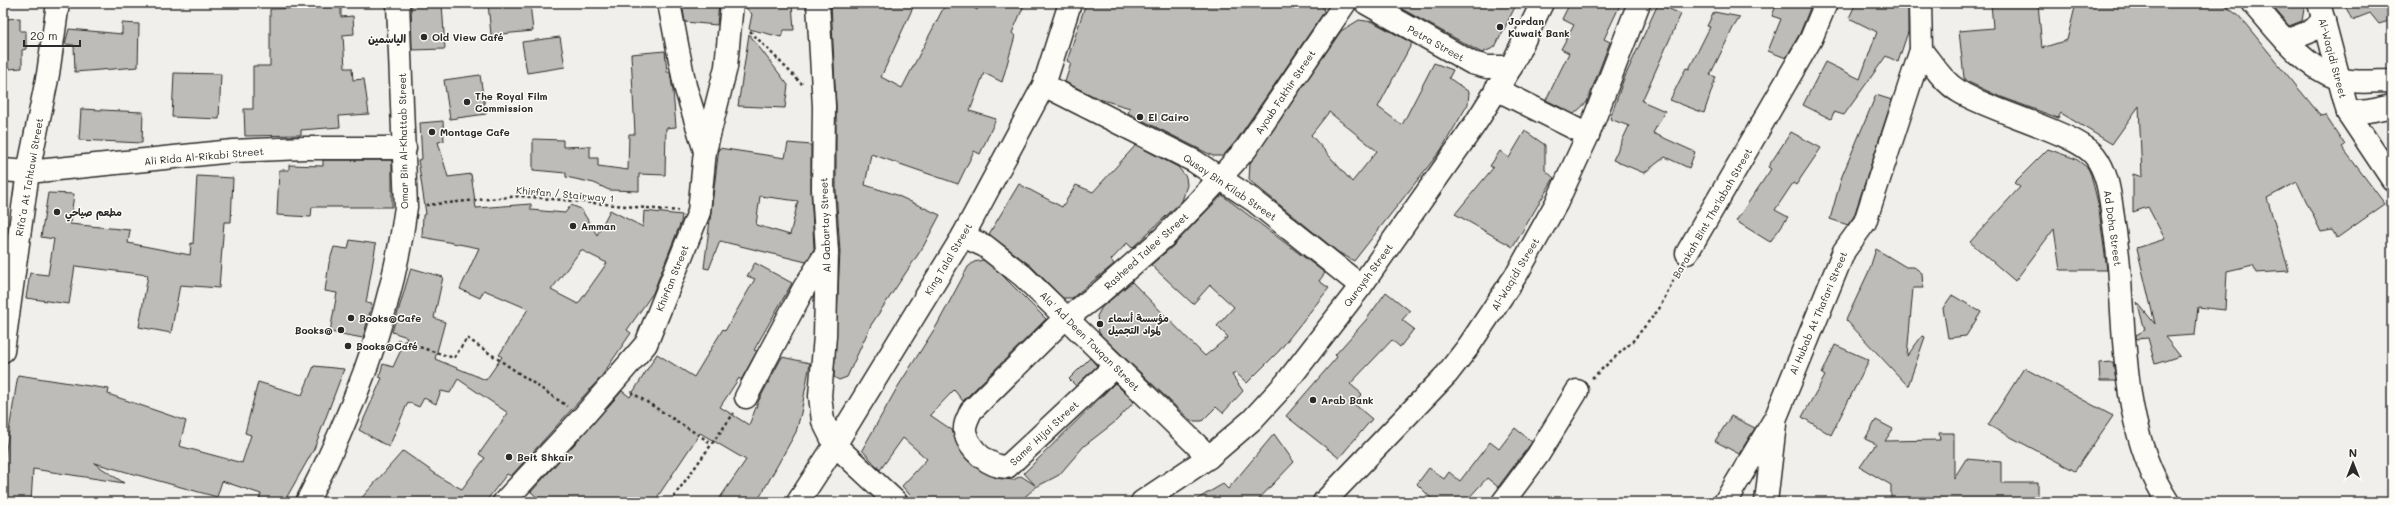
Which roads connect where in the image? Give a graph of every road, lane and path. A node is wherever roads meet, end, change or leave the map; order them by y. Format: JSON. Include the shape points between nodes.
{"nodes":[{"id":1,"x":58,"y":3,"type":"edge"},
{"id":2,"x":398,"y":3,"type":"edge"},
{"id":3,"x":669,"y":3,"type":"edge"},
{"id":4,"x":818,"y":3,"type":"edge"},
{"id":5,"x":1070,"y":3,"type":"edge"},
{"id":6,"x":1345,"y":3,"type":"edge"},
{"id":7,"x":1366,"y":3,"type":"edge"},
{"id":8,"x":1542,"y":3,"type":"edge"},
{"id":9,"x":1640,"y":3,"type":"edge"},
{"id":10,"x":1826,"y":3,"type":"edge"},
{"id":11,"x":1920,"y":3,"type":"edge"},
{"id":12,"x":2253,"y":3,"type":"edge"},
{"id":13,"x":732,"y":7,"type":"edge"},
{"id":14,"x":2321,"y":12,"type":"edge"},
{"id":15,"x":2286,"y":41,"type":"junction"},
{"id":16,"x":1921,"y":50,"type":"junction"},
{"id":17,"x":1511,"y":67,"type":"junction"},
{"id":18,"x":2338,"y":78,"type":"junction"},
{"id":19,"x":2392,"y":81,"type":"edge"},
{"id":20,"x":1044,"y":85,"type":"junction"},
{"id":21,"x":1496,"y":89,"type":"junction"},
{"id":22,"x":824,"y":106,"type":"junction"},
{"id":23,"x":2392,"y":106,"type":"edge"},
{"id":24,"x":2348,"y":113,"type":"junction"},
{"id":25,"x":1588,"y":135,"type":"junction"},
{"id":26,"x":405,"y":148,"type":"junction"},
{"id":27,"x":705,"y":151,"type":"junction"},
{"id":28,"x":3,"y":170,"type":"edge"},
{"id":29,"x":28,"y":172,"type":"junction"},
{"id":30,"x":1220,"y":178,"type":"junction"},
{"id":31,"x":2392,"y":179,"type":"edge"},
{"id":32,"x":406,"y":207,"type":"junction"},
{"id":33,"x":699,"y":212,"type":"junction"},
{"id":34,"x":963,"y":236,"type":"junction"},
{"id":35,"x":827,"y":252,"type":"junction"},
{"id":36,"x":1686,"y":253,"type":"joint"},
{"id":37,"x":1361,"y":286,"type":"junction"},
{"id":38,"x":1067,"y":318,"type":"junction"},
{"id":39,"x":377,"y":334,"type":"junction"},
{"id":40,"x":3,"y":351,"type":"edge"},
{"id":41,"x":1115,"y":366,"type":"junction"},
{"id":42,"x":614,"y":381,"type":"junction"},
{"id":43,"x":1577,"y":392,"type":"joint"},
{"id":44,"x":746,"y":397,"type":"joint"},
{"id":45,"x":583,"y":417,"type":"junction"},
{"id":46,"x":1776,"y":417,"type":"junction"},
{"id":47,"x":712,"y":443,"type":"junction"},
{"id":48,"x":835,"y":444,"type":"junction"},
{"id":49,"x":1209,"y":457,"type":"junction"},
{"id":50,"x":307,"y":502,"type":"edge"},
{"id":51,"x":504,"y":502,"type":"edge"},
{"id":52,"x":670,"y":502,"type":"edge"},
{"id":53,"x":798,"y":502,"type":"edge"},
{"id":54,"x":896,"y":502,"type":"edge"},
{"id":55,"x":1142,"y":502,"type":"edge"},
{"id":56,"x":1324,"y":502,"type":"edge"},
{"id":57,"x":1503,"y":502,"type":"edge"},
{"id":58,"x":1725,"y":502,"type":"edge"},
{"id":59,"x":1766,"y":502,"type":"edge"},
{"id":60,"x":2168,"y":502,"type":"edge"}],
"edges":[{"from":1,"to":29,"type":"street","name":"Rifaʻa At Tahtawi Street","via":[[48,74]]},
{"from":2,"to":26,"type":"street","name":"Omar Bin Al-Khattab Street"},
{"from":3,"to":27,"type":"street","via":[[685,86]]},
{"from":4,"to":22,"type":"street","name":"Al Qabartay Street"},
{"from":5,"to":20,"type":"street","name":"King Talal Street"},
{"from":6,"to":30,"type":"street","name":"Ayoub Fakhir Street","via":[[1276,107],[1246,149]]},
{"from":7,"to":17,"type":"street","name":"Petra Street","via":[[1472,63],[1487,67]]},
{"from":8,"to":17,"type":"street","name":"Quraysh Street"},
{"from":9,"to":25,"type":"street","name":"Al-Waqidi Street"},
{"from":10,"to":36,"type":"street","name":"Barakah Bint Tha'labah Street","via":[[1811,39]]},
{"from":11,"to":16,"type":"street","name":"Al Hubab At Thafari Street"},
{"from":12,"to":15,"type":"street"},
{"from":13,"to":22,"type":"path"},
{"from":13,"to":27,"type":"street","name":"Khirfan Street","via":[[726,67]]},
{"from":14,"to":15,"type":"street","via":[[2309,32]]},
{"from":14,"to":18,"type":"street","name":"Al-Waqidi Street"},
{"from":15,"to":18,"type":"street","via":[[2311,64]]},
{"from":16,"to":46,"type":"street","name":"Al Hubab At Thafari Street","via":[[1865,222],[1844,251]]},
{"from":16,"to":60,"type":"street","name":"Ad Doha Street","via":[[1941,76],[1958,91],[2066,138],[2094,154],[2099,162],[2110,193],[2129,390],[2139,436],[2148,462]]},
{"from":17,"to":21,"type":"street","name":"Quraysh Street"},
{"from":18,"to":19,"type":"street"},
{"from":18,"to":24,"type":"street","name":"Al-Waqidi Street"},
{"from":20,"to":30,"type":"street","name":"Qusay Bin Kilab Street","via":[[1148,136]]},
{"from":20,"to":34,"type":"street","name":"King Talal Street"},
{"from":21,"to":25,"type":"street"},
{"from":21,"to":37,"type":"street","name":"Quraysh Street","via":[[1475,124]]},
{"from":22,"to":35,"type":"street","name":"Al Qabartay Street","via":[[823,189]]},
{"from":23,"to":24,"type":"street"},
{"from":24,"to":31,"type":"street","name":"Al-Waqidi Street"},
{"from":25,"to":56,"type":"street","name":"Al-Waqidi Street","via":[[1556,204],[1518,272],[1468,347],[1442,380]]},
{"from":26,"to":29,"type":"street","name":"Ali Rida Al-Rikabi Street","via":[[233,151]]},
{"from":26,"to":32,"type":"street","name":"Omar Bin Al-Khattab Street"},
{"from":27,"to":33,"type":"street","name":"Khirfan Street"},
{"from":28,"to":29,"type":"street","name":"Ali Rida Al-Rikabi Street"},
{"from":29,"to":40,"type":"street","name":"Rifaʻa At Tahtawi Street"},
{"from":30,"to":37,"type":"street","name":"Qusay Bin Kilab Street","via":[[1312,245]]},
{"from":30,"to":38,"type":"street","name":"Rasheed Talee' Street","via":[[1164,237]]},
{"from":32,"to":33,"type":"path","name":"Khirfan / Stairway 1","via":[[520,196],[596,205]]},
{"from":32,"to":39,"type":"street","name":"Omar Bin Al-Khattab Street","via":[[393,280]]},
{"from":33,"to":42,"type":"street","name":"Khirfan Street","via":[[646,344]]},
{"from":34,"to":38,"type":"street","name":"Ala' Ad Deen Touqan Street","via":[[998,254]]},
{"from":34,"to":48,"type":"street","name":"King Talal Street"},
{"from":35,"to":44,"type":"street","via":[[804,288]]},
{"from":35,"to":48,"type":"street","name":"Al Qabartay Street","via":[[825,336],[820,396],[823,421]]},
{"from":36,"to":43,"type":"path","name":"Barakah Bint Tha'labah Street","via":[[1659,309],[1632,342]]},
{"from":37,"to":49,"type":"street","name":"Quraysh Street","via":[[1286,383],[1252,420]]},
{"from":38,"to":41,"type":"street","name":"Ala' Ad Deen Touqan Street"},
{"from":38,"to":41,"type":"street","name":"Same' Hijai Street","via":[[971,411],[966,420],[968,441],[987,462],[998,467],[1007,467],[1015,462]]},
{"from":39,"to":45,"type":"path","via":[[454,358],[467,338]]},
{"from":39,"to":50,"type":"street","name":"Omar Bin Al-Khattab Street","via":[[331,455]]},
{"from":41,"to":49,"type":"street","name":"Ala' Ad Deen Touqan Street"},
{"from":42,"to":45,"type":"street","name":"Khirfan Street"},
{"from":42,"to":47,"type":"path"},
{"from":43,"to":57,"type":"street","via":[[1538,456]]},
{"from":44,"to":47,"type":"path"},
{"from":45,"to":51,"type":"street","name":"Khirfan Street"},
{"from":46,"to":58,"type":"street","name":"Al Hubab At Thafari Street"},
{"from":46,"to":59,"type":"street"},
{"from":47,"to":52,"type":"path"},
{"from":48,"to":53,"type":"street","name":"King Talal Street"},
{"from":48,"to":54,"type":"street","name":"Al Qabartay Street"},
{"from":49,"to":55,"type":"street","name":"Quraysh Street"}]}
